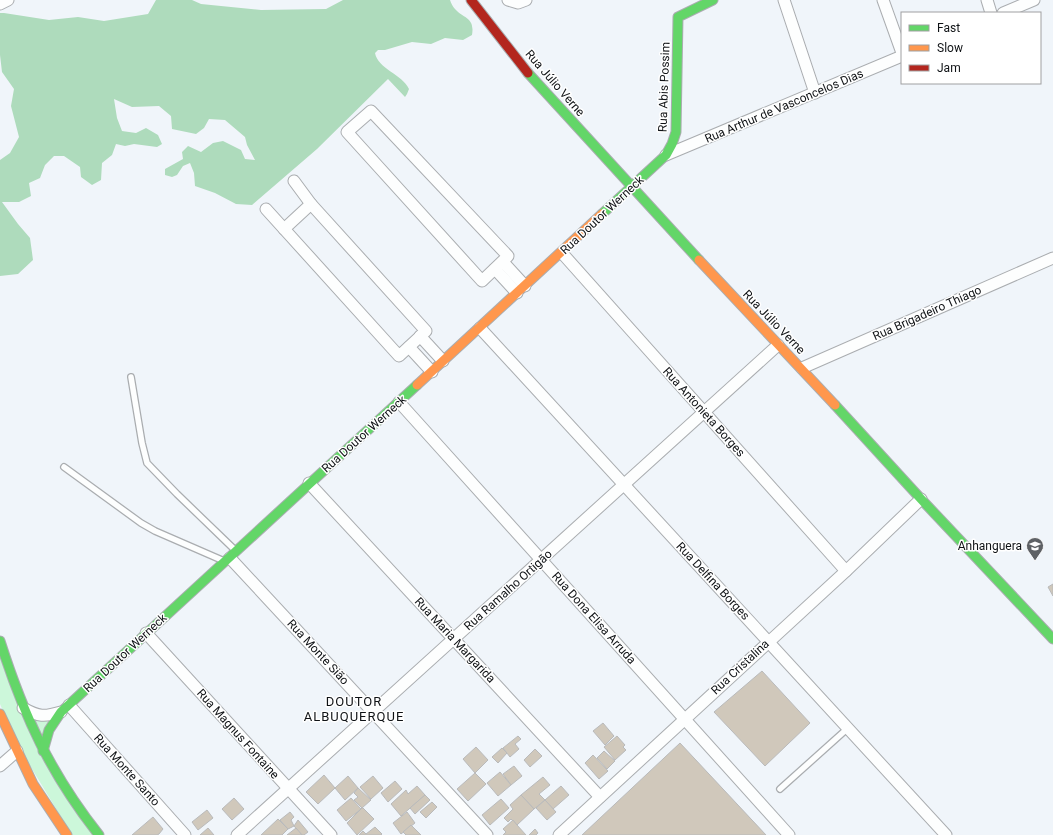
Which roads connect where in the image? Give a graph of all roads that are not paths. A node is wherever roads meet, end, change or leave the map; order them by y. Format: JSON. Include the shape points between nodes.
{"nodes":[{"id":1,"x":8,"y":0,"type":"edge"},
{"id":2,"x":471,"y":0,"type":"edge"},
{"id":3,"x":508,"y":0,"type":"edge"},
{"id":4,"x":526,"y":0,"type":"edge"},
{"id":5,"x":713,"y":0,"type":"edge"},
{"id":6,"x":784,"y":0,"type":"edge"},
{"id":7,"x":884,"y":0,"type":"edge"},
{"id":8,"x":987,"y":0,"type":"edge"},
{"id":9,"x":1034,"y":0,"type":"edge"},
{"id":10,"x":0,"y":4,"type":"edge"},
{"id":11,"x":991,"y":12,"type":"edge"},
{"id":12,"x":1005,"y":12,"type":"edge"},
{"id":13,"x":901,"y":52,"type":"edge"},
{"id":14,"x":901,"y":55,"type":"edge"},
{"id":15,"x":815,"y":93,"type":"junction"},
{"id":16,"x":666,"y":156,"type":"junction"},
{"id":17,"x":294,"y":181,"type":"dead end"},
{"id":18,"x":632,"y":188,"type":"junction"},
{"id":19,"x":311,"y":204,"type":"junction"},
{"id":20,"x":266,"y":209,"type":"dead end"},
{"id":21,"x":284,"y":229,"type":"junction"},
{"id":22,"x":562,"y":253,"type":"junction"},
{"id":23,"x":1053,"y":258,"type":"edge"},
{"id":24,"x":499,"y":265,"type":"junction"},
{"id":25,"x":521,"y":290,"type":"junction"},
{"id":26,"x":480,"y":328,"type":"junction"},
{"id":27,"x":420,"y":336,"type":"junction"},
{"id":28,"x":778,"y":345,"type":"junction"},
{"id":29,"x":410,"y":347,"type":"junction"},
{"id":30,"x":443,"y":361,"type":"junction"},
{"id":31,"x":802,"y":368,"type":"junction"},
{"id":32,"x":432,"y":372,"type":"junction"},
{"id":33,"x":131,"y":377,"type":"dead end"},
{"id":34,"x":400,"y":402,"type":"junction"},
{"id":35,"x":704,"y":412,"type":"junction"},
{"id":36,"x":64,"y":467,"type":"dead end"},
{"id":37,"x":309,"y":483,"type":"junction"},
{"id":38,"x":624,"y":484,"type":"junction"},
{"id":39,"x":921,"y":499,"type":"junction"},
{"id":40,"x":231,"y":557,"type":"junction"},
{"id":41,"x":541,"y":559,"type":"junction"},
{"id":42,"x":846,"y":571,"type":"junction"},
{"id":43,"x":146,"y":633,"type":"junction"},
{"id":44,"x":454,"y":639,"type":"junction"},
{"id":45,"x":1053,"y":639,"type":"edge"},
{"id":46,"x":0,"y":641,"type":"edge"},
{"id":47,"x":768,"y":641,"type":"junction"},
{"id":48,"x":22,"y":708,"type":"junction"},
{"id":49,"x":65,"y":708,"type":"junction"},
{"id":50,"x":373,"y":712,"type":"junction"},
{"id":51,"x":0,"y":714,"type":"edge"},
{"id":52,"x":684,"y":719,"type":"junction"},
{"id":53,"x":848,"y":728,"type":"junction"},
{"id":54,"x":17,"y":751,"type":"junction"},
{"id":55,"x":43,"y":751,"type":"junction"},
{"id":56,"x":0,"y":766,"type":"edge"},
{"id":57,"x":288,"y":788,"type":"junction"},
{"id":58,"x":780,"y":790,"type":"dead end"},
{"id":59,"x":600,"y":797,"type":"junction"},
{"id":60,"x":67,"y":835,"type":"edge"},
{"id":61,"x":99,"y":835,"type":"edge"},
{"id":62,"x":185,"y":835,"type":"edge"},
{"id":63,"x":237,"y":835,"type":"edge"},
{"id":64,"x":331,"y":835,"type":"edge"},
{"id":65,"x":487,"y":835,"type":"edge"},
{"id":66,"x":559,"y":835,"type":"edge"},
{"id":67,"x":789,"y":835,"type":"edge"},
{"id":68,"x":946,"y":835,"type":"edge"}],
"edges":[{"from":1,"to":10,"type":"street"},
{"from":2,"to":18,"type":"street","name":"Rua Júlio Verne","via":[[528,73]]},
{"from":3,"to":4,"type":"street","via":[[518,3]]},
{"from":5,"to":16,"type":"street","name":"Rua Abis Possim","via":[[678,17],[676,132]]},
{"from":6,"to":15,"type":"street"},
{"from":7,"to":13,"type":"street"},
{"from":8,"to":11,"type":"street"},
{"from":9,"to":12,"type":"street"},
{"from":14,"to":15,"type":"street","name":"Rua Arthur de Vasconcelos Dias"},
{"from":15,"to":16,"type":"street","name":"Rua Arthur de Vasconcelos Dias"},
{"from":16,"to":18,"type":"street","name":"Rua Doutor Werneck"},
{"from":17,"to":19,"type":"street"},
{"from":18,"to":22,"type":"street","name":"Rua Doutor Werneck"},
{"from":18,"to":28,"type":"street","name":"Rua Júlio Verne"},
{"from":19,"to":21,"type":"street"},
{"from":19,"to":27,"type":"street","via":[[426,331]]},
{"from":20,"to":21,"type":"street"},
{"from":21,"to":29,"type":"street","via":[[400,356]]},
{"from":22,"to":25,"type":"street","name":"Rua Doutor Werneck"},
{"from":22,"to":35,"type":"street","name":"Rua Antonieta Borges"},
{"from":23,"to":31,"type":"street","name":"Rua Brigadeiro Thiago"},
{"from":24,"to":24,"type":"street","via":[[508,256],[371,111],[347,132],[482,281]]},
{"from":24,"to":25,"type":"street"},
{"from":25,"to":26,"type":"street","name":"Rua Doutor Werneck"},
{"from":26,"to":30,"type":"street","name":"Rua Doutor Werneck"},
{"from":26,"to":38,"type":"street","name":"Rua Delfina Borges"},
{"from":27,"to":29,"type":"street"},
{"from":27,"to":30,"type":"street"},
{"from":28,"to":31,"type":"street","name":"Rua Júlio Verne"},
{"from":28,"to":35,"type":"street","name":"Rua Ramalho Ortigão"},
{"from":29,"to":32,"type":"street"},
{"from":30,"to":32,"type":"street","name":"Rua Doutor Werneck"},
{"from":31,"to":39,"type":"street","name":"Rua Júlio Verne"},
{"from":32,"to":34,"type":"street","name":"Rua Doutor Werneck"},
{"from":33,"to":40,"type":"lane","via":[[147,463]]},
{"from":34,"to":37,"type":"street","name":"Rua Doutor Werneck"},
{"from":34,"to":41,"type":"street","name":"Rua Dona Elisa Arruda"},
{"from":35,"to":38,"type":"street","name":"Rua Ramalho Ortigão"},
{"from":35,"to":42,"type":"street","name":"Rua Antonieta Borges"},
{"from":36,"to":40,"type":"lane","via":[[155,531],[209,553]]},
{"from":37,"to":40,"type":"street","name":"Rua Doutor Werneck"},
{"from":37,"to":44,"type":"street","name":"Rua Maria Margarida"},
{"from":38,"to":41,"type":"street","name":"Rua Ramalho Ortigão"},
{"from":38,"to":47,"type":"street","name":"Rua Delfina Borges"},
{"from":39,"to":42,"type":"street","name":"Rua Cristalina"},
{"from":39,"to":45,"type":"street","name":"Rua Júlio Verne"},
{"from":40,"to":43,"type":"street","name":"Rua Doutor Werneck"},
{"from":40,"to":50,"type":"street","name":"Rua Monte Sião"},
{"from":41,"to":44,"type":"street","name":"Rua Ramalho Ortigão"},
{"from":41,"to":52,"type":"street","name":"Rua Dona Elisa Arruda"},
{"from":42,"to":47,"type":"street","name":"Rua Cristalina"},
{"from":43,"to":49,"type":"street","name":"Rua Doutor Werneck"},
{"from":43,"to":57,"type":"street","name":"Rua Magnus Fontaine"},
{"from":44,"to":50,"type":"street","name":"Rua Ramalho Ortigão"},
{"from":44,"to":59,"type":"street","name":"Rua Maria Margarida"},
{"from":46,"to":48,"type":"street"},
{"from":47,"to":52,"type":"street","name":"Rua Cristalina"},
{"from":47,"to":53,"type":"street","name":"Rua Delfina Borges"},
{"from":48,"to":49,"type":"street","via":[[36,716],[48,716]]},
{"from":48,"to":55,"type":"street"},
{"from":49,"to":55,"type":"street","name":"Rua Doutor Werneck","via":[[48,731]]},
{"from":49,"to":62,"type":"street","name":"Rua Monte Santo"},
{"from":50,"to":57,"type":"street","name":"Rua Ramalho Ortigão"},
{"from":50,"to":65,"type":"street","name":"Rua Monte Sião"},
{"from":51,"to":54,"type":"street"},
{"from":52,"to":59,"type":"street","name":"Rua Cristalina"},
{"from":52,"to":67,"type":"street","name":"Rua Dona Elisa Arruda"},
{"from":53,"to":58,"type":"lane"},
{"from":53,"to":68,"type":"street","name":"Rua Delfina Borges"},
{"from":54,"to":56,"type":"street"},
{"from":54,"to":60,"type":"street","via":[[34,784]]},
{"from":55,"to":61,"type":"street","via":[[70,797]]},
{"from":57,"to":63,"type":"street","name":"Rua Ramalho Ortigão"},
{"from":57,"to":64,"type":"street","name":"Rua Magnus Fontaine"},
{"from":59,"to":66,"type":"street","name":"Rua Cristalina"}]}
